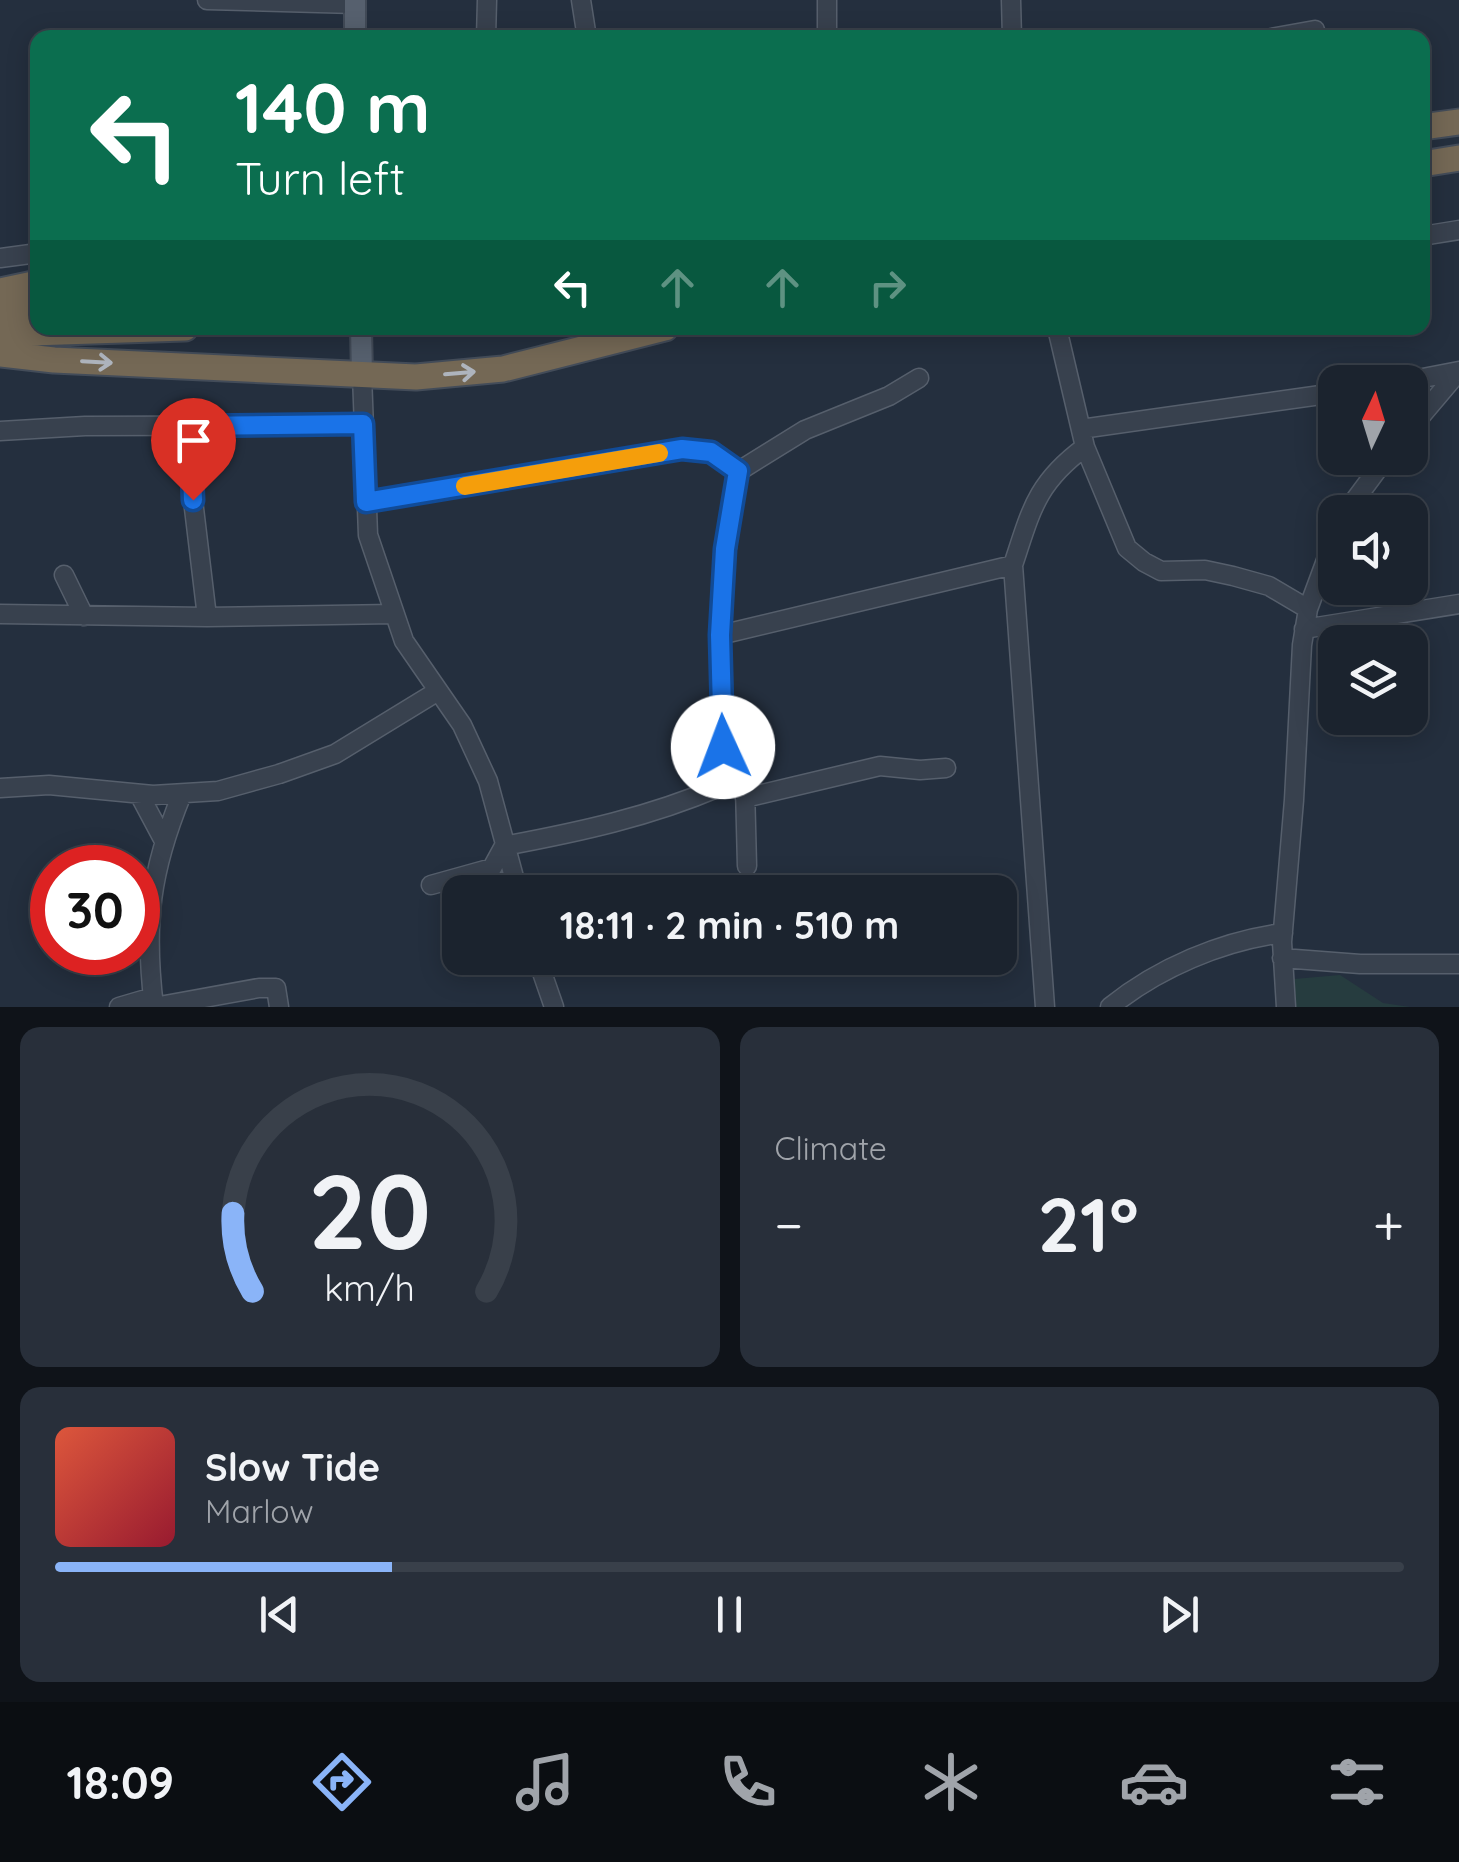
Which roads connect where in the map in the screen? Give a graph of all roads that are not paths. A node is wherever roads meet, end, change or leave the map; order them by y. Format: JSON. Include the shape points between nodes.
{"nodes":[{"id":1,"x":207,"y":0,"type":"edge"},
{"id":2,"x":487,"y":0,"type":"edge"},
{"id":3,"x":581,"y":0,"type":"edge"},
{"id":4,"x":827,"y":0,"type":"edge"},
{"id":5,"x":1011,"y":0,"type":"edge"},
{"id":6,"x":355,"y":2,"type":"edge"},
{"id":7,"x":355,"y":30,"type":"edge"},
{"id":8,"x":486,"y":30,"type":"edge"},
{"id":9,"x":586,"y":30,"type":"edge"},
{"id":10,"x":827,"y":30,"type":"edge"},
{"id":11,"x":1012,"y":30,"type":"edge"},
{"id":12,"x":1459,"y":122,"type":"edge"},
{"id":13,"x":1430,"y":126,"type":"edge"},
{"id":14,"x":1459,"y":158,"type":"edge"},
{"id":15,"x":1430,"y":163,"type":"edge"},
{"id":16,"x":1459,"y":230,"type":"edge"},
{"id":17,"x":1430,"y":235,"type":"edge"},
{"id":18,"x":30,"y":253,"type":"edge"},
{"id":19,"x":0,"y":258,"type":"edge"},
{"id":20,"x":30,"y":285,"type":"edge"},
{"id":21,"x":0,"y":291,"type":"edge"},
{"id":22,"x":30,"y":308,"type":"edge"},
{"id":23,"x":0,"y":310,"type":"edge"},
{"id":24,"x":30,"y":333,"type":"edge"},
{"id":25,"x":0,"y":334,"type":"edge"},
{"id":26,"x":361,"y":335,"type":"edge"},
{"id":27,"x":637,"y":335,"type":"edge"},
{"id":28,"x":1059,"y":335,"type":"edge"},
{"id":29,"x":0,"y":354,"type":"edge"},
{"id":30,"x":1459,"y":371,"type":"edge"},
{"id":31,"x":362,"y":375,"type":"junction"},
{"id":32,"x":1428,"y":377,"type":"edge"},
{"id":33,"x":919,"y":378,"type":"dead end"},
{"id":34,"x":1318,"y":395,"type":"edge"},
{"id":35,"x":1428,"y":408,"type":"edge"},
{"id":36,"x":363,"y":424,"type":"junction"},
{"id":37,"x":190,"y":426,"type":"junction"},
{"id":38,"x":0,"y":432,"type":"edge"},
{"id":39,"x":1082,"y":438,"type":"junction"},
{"id":40,"x":738,"y":471,"type":"junction"},
{"id":41,"x":366,"y":502,"type":"junction"},
{"id":42,"x":1013,"y":565,"type":"junction"},
{"id":43,"x":64,"y":575,"type":"dead end"},
{"id":44,"x":1318,"y":582,"type":"edge"},
{"id":45,"x":1459,"y":604,"type":"edge"},
{"id":46,"x":1308,"y":609,"type":"junction"},
{"id":47,"x":0,"y":614,"type":"edge"},
{"id":48,"x":394,"y":614,"type":"junction"},
{"id":49,"x":84,"y":616,"type":"junction"},
{"id":50,"x":207,"y":617,"type":"junction"},
{"id":51,"x":1304,"y":629,"type":"junction"},
{"id":52,"x":720,"y":635,"type":"junction"},
{"id":53,"x":438,"y":690,"type":"junction"},
{"id":54,"x":946,"y":768,"type":"dead end"},
{"id":55,"x":720,"y":787,"type":"junction"},
{"id":56,"x":0,"y":788,"type":"edge"},
{"id":57,"x":139,"y":794,"type":"junction"},
{"id":58,"x":182,"y":794,"type":"junction"},
{"id":59,"x":746,"y":798,"type":"junction"},
{"id":60,"x":163,"y":839,"type":"junction"},
{"id":61,"x":506,"y":846,"type":"junction"},
{"id":62,"x":747,"y":866,"type":"dead end"},
{"id":63,"x":514,"y":875,"type":"edge"},
{"id":64,"x":431,"y":885,"type":"dead end"},
{"id":65,"x":1283,"y":933,"type":"junction"},
{"id":66,"x":1282,"y":958,"type":"junction"},
{"id":67,"x":1459,"y":964,"type":"edge"},
{"id":68,"x":543,"y":975,"type":"edge"},
{"id":69,"x":154,"y":1003,"type":"edge"},
{"id":70,"x":119,"y":1007,"type":"edge"},
{"id":71,"x":280,"y":1007,"type":"edge"},
{"id":72,"x":554,"y":1007,"type":"edge"},
{"id":73,"x":1045,"y":1007,"type":"edge"},
{"id":74,"x":1110,"y":1007,"type":"edge"},
{"id":75,"x":1286,"y":1007,"type":"edge"}],
"edges":[{"from":1,"to":6,"type":"street"},
{"from":2,"to":8,"type":"street"},
{"from":3,"to":9,"type":"street"},
{"from":4,"to":10,"type":"street"},
{"from":5,"to":11,"type":"street"},
{"from":6,"to":7,"type":"main road"},
{"from":12,"to":13,"type":"highway"},
{"from":14,"to":15,"type":"highway"},
{"from":16,"to":17,"type":"street"},
{"from":18,"to":19,"type":"street"},
{"from":20,"to":21,"type":"highway"},
{"from":22,"to":23,"type":"highway"},
{"from":24,"to":25,"type":"highway"},
{"from":26,"to":31,"type":"main road"},
{"from":31,"to":27,"type":"highway","one_way":true,"via":[[503,369]]},
{"from":28,"to":39,"type":"street"},
{"from":29,"to":31,"type":"highway","one_way":true},
{"from":30,"to":32,"type":"street"},
{"from":30,"to":35,"type":"street"},
{"from":31,"to":36,"type":"street"},
{"from":33,"to":40,"type":"street","via":[[805,430]]},
{"from":34,"to":39,"type":"street"},
{"from":36,"to":37,"type":"street"},
{"from":36,"to":41,"type":"street"},
{"from":37,"to":38,"type":"street"},
{"from":37,"to":50,"type":"street"},
{"from":39,"to":42,"type":"street","via":[[1036,497]]},
{"from":39,"to":46,"type":"street","via":[[1127,548],[1144,562],[1161,571],[1205,570],[1269,586]]},
{"from":40,"to":41,"type":"street","via":[[711,452],[682,449]]},
{"from":40,"to":52,"type":"street"},
{"from":41,"to":48,"type":"street","via":[[368,535]]},
{"from":42,"to":52,"type":"street"},
{"from":42,"to":73,"type":"street"},
{"from":43,"to":49,"type":"street"},
{"from":44,"to":46,"type":"street"},
{"from":45,"to":51,"type":"street"},
{"from":46,"to":51,"type":"street"},
{"from":47,"to":49,"type":"street"},
{"from":48,"to":50,"type":"street"},
{"from":48,"to":53,"type":"street"},
{"from":49,"to":50,"type":"street"},
{"from":51,"to":65,"type":"street"},
{"from":52,"to":55,"type":"street"},
{"from":53,"to":58,"type":"street","via":[[335,754],[218,791]]},
{"from":53,"to":61,"type":"street","via":[[488,781]]},
{"from":54,"to":59,"type":"street","via":[[880,766]]},
{"from":55,"to":59,"type":"street","via":[[745,786]]},
{"from":55,"to":61,"type":"street","via":[[603,828]]},
{"from":56,"to":57,"type":"street","via":[[49,785]]},
{"from":57,"to":58,"type":"street"},
{"from":57,"to":60,"type":"street"},
{"from":58,"to":60,"type":"street"},
{"from":59,"to":62,"type":"street"},
{"from":60,"to":69,"type":"street","via":[[151,889]]},
{"from":61,"to":63,"type":"street"},
{"from":61,"to":64,"type":"street","via":[[492,868]]},
{"from":65,"to":66,"type":"street"},
{"from":65,"to":74,"type":"street","via":[[1206,953]]},
{"from":66,"to":67,"type":"street"},
{"from":66,"to":75,"type":"street"},
{"from":68,"to":72,"type":"street"},
{"from":69,"to":70,"type":"street"},
{"from":69,"to":71,"type":"street","via":[[276,988]]}]}
